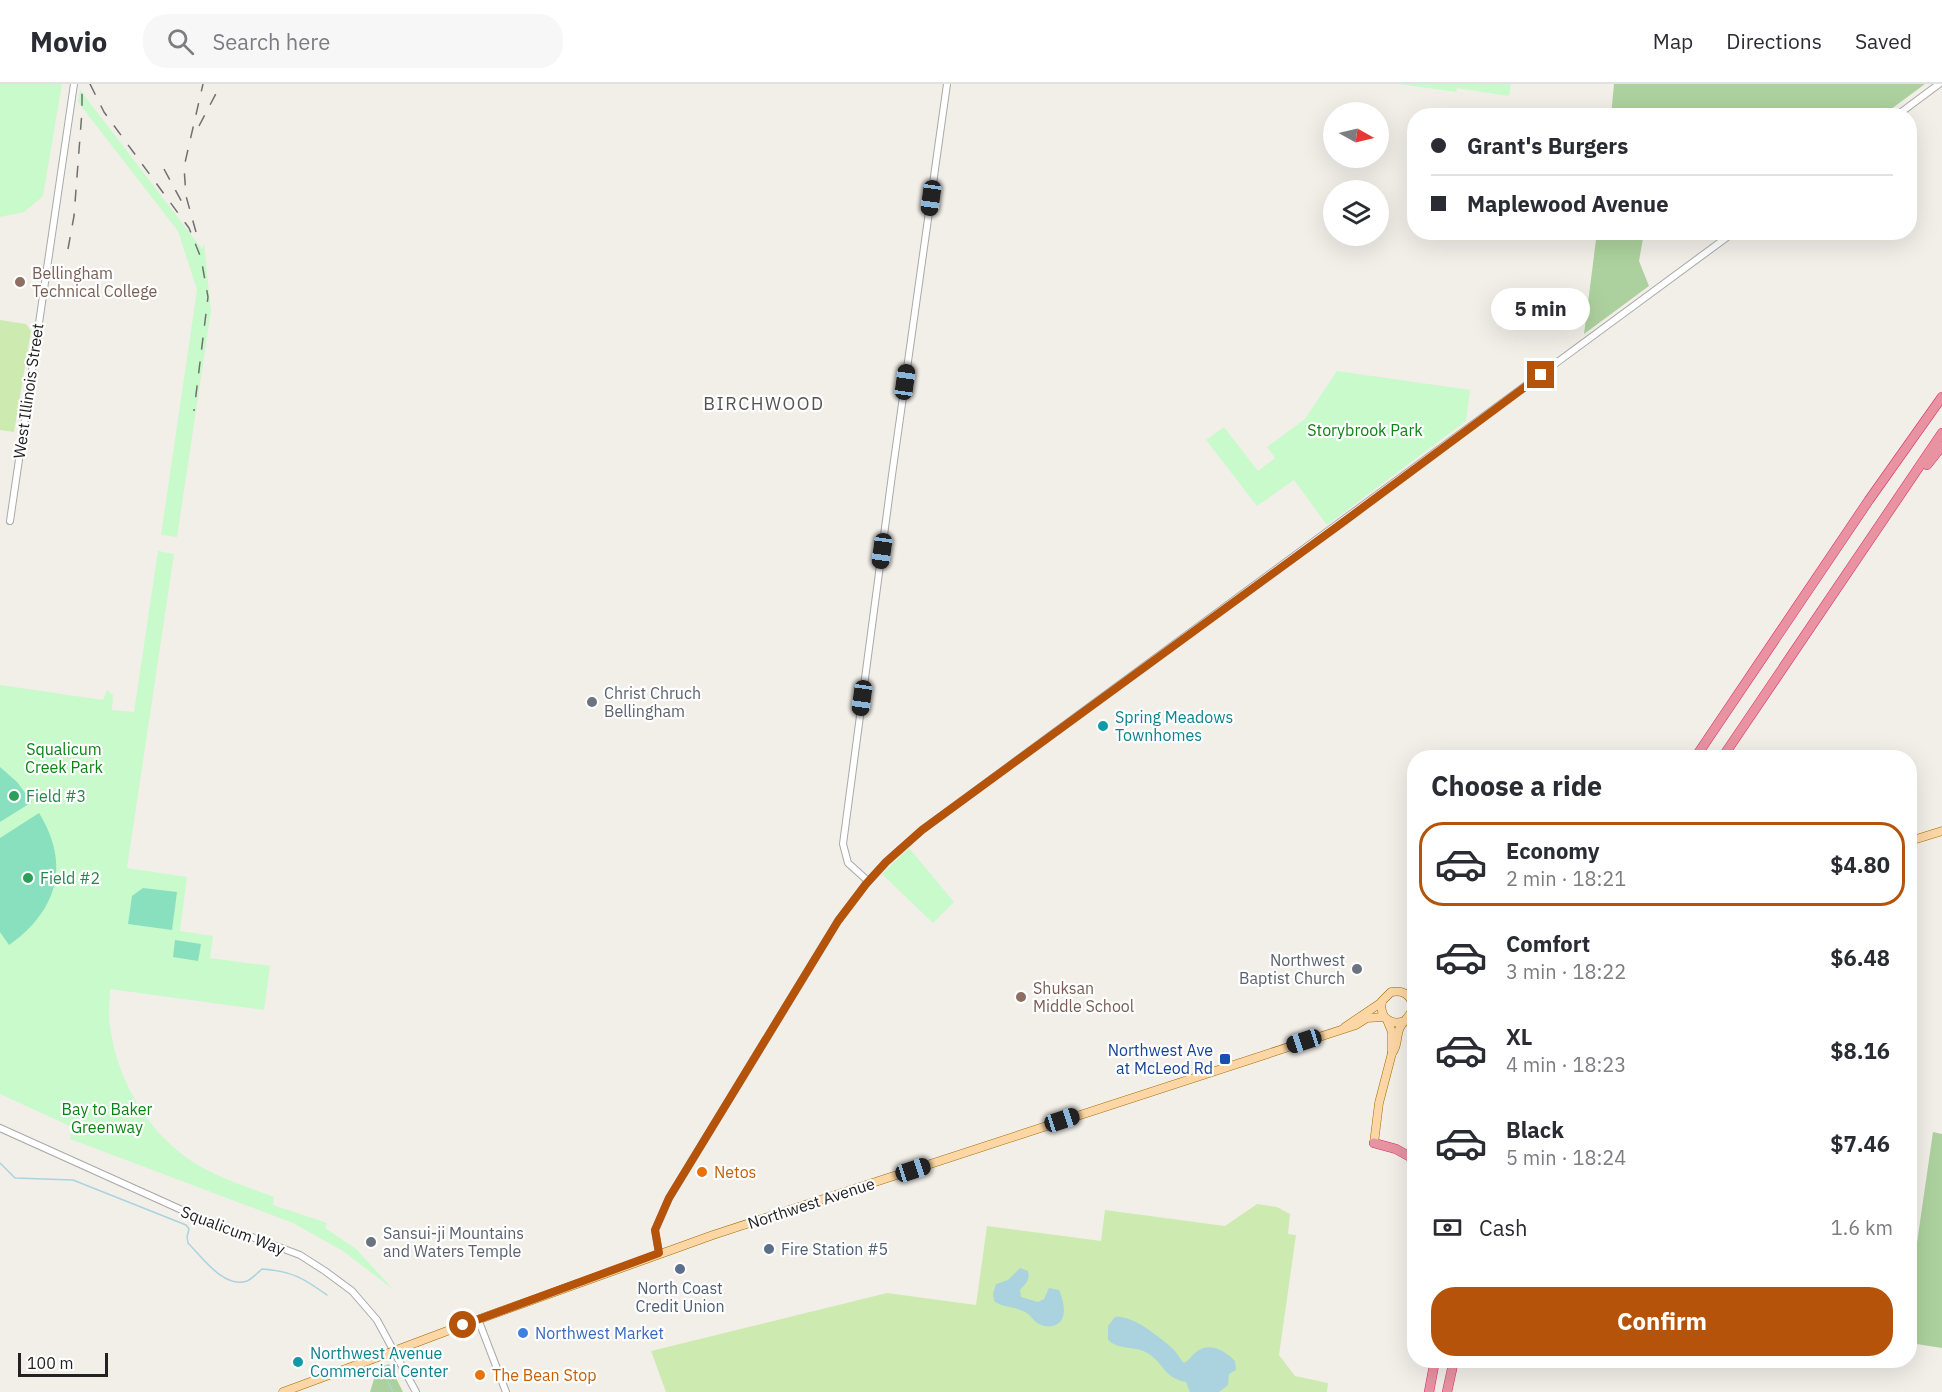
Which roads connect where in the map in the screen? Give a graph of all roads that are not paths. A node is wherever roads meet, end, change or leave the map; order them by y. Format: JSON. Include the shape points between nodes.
{"nodes":[{"id":1,"x":75,"y":84,"type":"edge"},
{"id":2,"x":947,"y":84,"type":"edge"},
{"id":3,"x":1940,"y":84,"type":"edge"},
{"id":4,"x":1907,"y":108,"type":"edge"},
{"id":5,"x":1723,"y":240,"type":"edge"},
{"id":6,"x":1942,"y":387,"type":"edge"},
{"id":7,"x":1942,"y":397,"type":"edge"},
{"id":8,"x":1942,"y":433,"type":"edge"},
{"id":9,"x":1942,"y":446,"type":"edge"},
{"id":10,"x":1869,"y":500,"type":"junction"},
{"id":11,"x":9,"y":521,"type":"dead end"},
{"id":12,"x":1880,"y":526,"type":"junction"},
{"id":13,"x":1700,"y":750,"type":"edge"},
{"id":14,"x":1729,"y":750,"type":"edge"},
{"id":15,"x":1942,"y":831,"type":"edge"},
{"id":16,"x":1917,"y":839,"type":"edge"},
{"id":17,"x":868,"y":881,"type":"junction"},
{"id":18,"x":1407,"y":995,"type":"edge"},
{"id":19,"x":1382,"y":1001,"type":"junction"},
{"id":20,"x":1385,"y":1018,"type":"junction"},
{"id":21,"x":1407,"y":1018,"type":"edge"},
{"id":22,"x":1404,"y":1021,"type":"junction"},
{"id":23,"x":1343,"y":1028,"type":"junction"},
{"id":24,"x":1392,"y":1053,"type":"junction"},
{"id":25,"x":0,"y":1128,"type":"edge"},
{"id":26,"x":1374,"y":1143,"type":"joint"},
{"id":27,"x":1407,"y":1155,"type":"edge"},
{"id":28,"x":659,"y":1253,"type":"junction"},
{"id":29,"x":478,"y":1319,"type":"junction"},
{"id":30,"x":1433,"y":1368,"type":"edge"},
{"id":31,"x":1452,"y":1368,"type":"edge"},
{"id":32,"x":283,"y":1392,"type":"edge"},
{"id":33,"x":416,"y":1392,"type":"edge"},
{"id":34,"x":506,"y":1392,"type":"edge"},
{"id":35,"x":1429,"y":1392,"type":"edge"},
{"id":36,"x":1447,"y":1392,"type":"edge"}],
"edges":[{"from":1,"to":11,"type":"street","name":"West Illinois Street"},
{"from":2,"to":17,"type":"street","via":[[843,844],[848,863]]},
{"from":3,"to":4,"type":"street"},
{"from":5,"to":17,"type":"street","via":[[922,830]]},
{"from":6,"to":10,"type":"highway"},
{"from":7,"to":10,"type":"highway"},
{"from":8,"to":12,"type":"highway"},
{"from":9,"to":12,"type":"highway"},
{"from":10,"to":13,"type":"highway"},
{"from":12,"to":14,"type":"highway"},
{"from":15,"to":16,"type":"main road"},
{"from":17,"to":28,"type":"street","via":[[814,957],[669,1198],[655,1230]]},
{"from":18,"to":19,"type":"main road","via":[[1393,992]]},
{"from":19,"to":20,"type":"main road"},
{"from":19,"to":23,"type":"main road","name":"Northwest Avenue"},
{"from":20,"to":22,"type":"main road","via":[[1394,1023]]},
{"from":20,"to":23,"type":"main road","name":"Northwest Avenue","via":[[1367,1018]]},
{"from":20,"to":24,"type":"main road","via":[[1392,1032]]},
{"from":21,"to":22,"type":"main road"},
{"from":22,"to":24,"type":"main road"},
{"from":23,"to":28,"type":"main road","name":"Northwest Avenue"},
{"from":24,"to":26,"type":"main road"},
{"from":25,"to":33,"type":"street","name":"Squalicum Way","via":[[193,1215],[300,1255],[352,1291],[377,1320]]},
{"from":26,"to":27,"type":"highway"},
{"from":28,"to":29,"type":"main road","name":"Northwest Avenue"},
{"from":29,"to":32,"type":"main road","name":"Northwest Avenue","bridge":true},
{"from":29,"to":34,"type":"street"},
{"from":30,"to":35,"type":"highway"},
{"from":31,"to":36,"type":"highway"}]}
